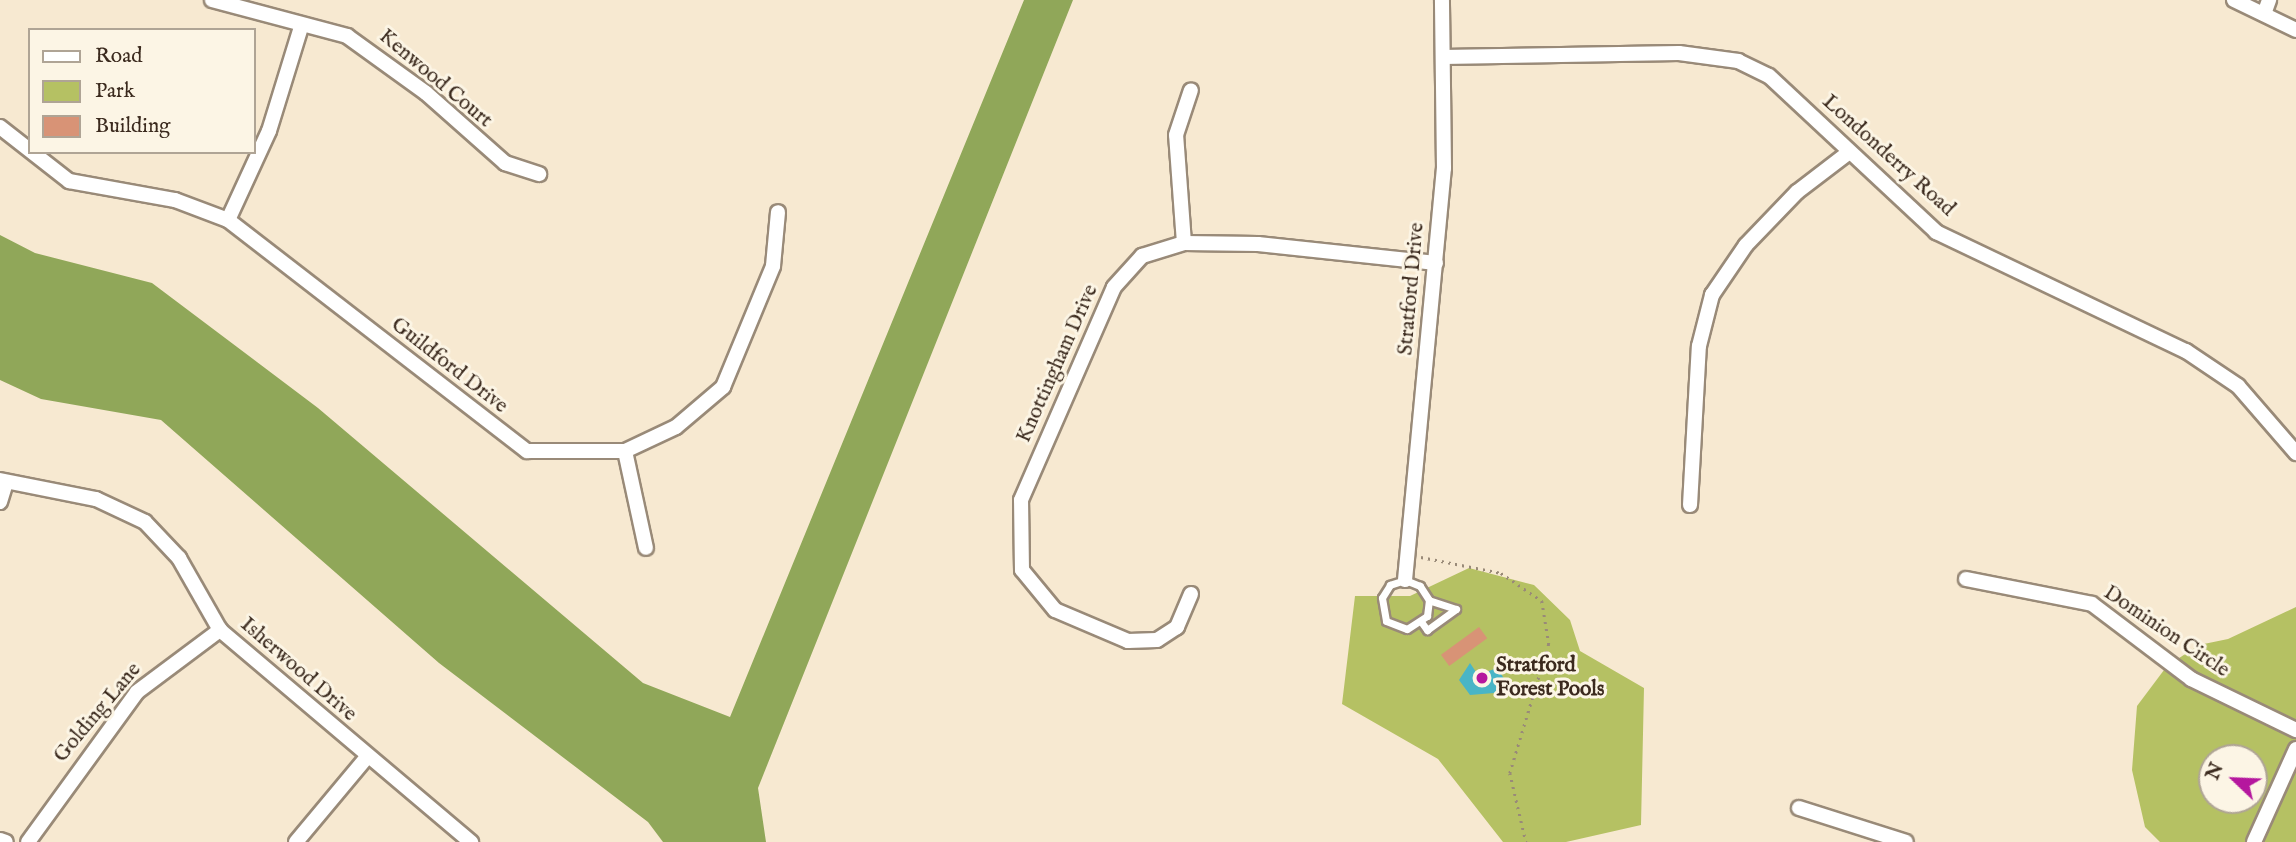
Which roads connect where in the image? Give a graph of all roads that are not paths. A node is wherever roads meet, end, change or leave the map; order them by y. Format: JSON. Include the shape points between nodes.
{"nodes":[{"id":1,"x":212,"y":0,"type":"edge"},
{"id":2,"x":1442,"y":0,"type":"edge"},
{"id":3,"x":2234,"y":0,"type":"edge"},
{"id":4,"x":2267,"y":7,"type":"edge"},
{"id":5,"x":301,"y":27,"type":"junction"},
{"id":6,"x":2296,"y":30,"type":"edge"},
{"id":7,"x":1443,"y":57,"type":"junction"},
{"id":8,"x":1191,"y":90,"type":"dead end"},
{"id":9,"x":0,"y":127,"type":"edge"},
{"id":10,"x":28,"y":149,"type":"edge"},
{"id":11,"x":1848,"y":153,"type":"junction"},
{"id":12,"x":34,"y":154,"type":"edge"},
{"id":13,"x":539,"y":174,"type":"dead end"},
{"id":14,"x":778,"y":212,"type":"dead end"},
{"id":15,"x":228,"y":220,"type":"junction"},
{"id":16,"x":1184,"y":243,"type":"junction"},
{"id":17,"x":1436,"y":263,"type":"junction"},
{"id":18,"x":625,"y":451,"type":"junction"},
{"id":19,"x":2296,"y":453,"type":"edge"},
{"id":20,"x":3,"y":481,"type":"edge"},
{"id":21,"x":0,"y":502,"type":"edge"},
{"id":22,"x":1690,"y":505,"type":"dead end"},
{"id":23,"x":646,"y":548,"type":"dead end"},
{"id":24,"x":1966,"y":579,"type":"dead end"},
{"id":25,"x":1405,"y":580,"type":"junction"},
{"id":26,"x":1191,"y":594,"type":"dead end"},
{"id":27,"x":1429,"y":600,"type":"junction"},
{"id":28,"x":1422,"y":622,"type":"junction"},
{"id":29,"x":220,"y":630,"type":"junction"},
{"id":30,"x":2296,"y":730,"type":"edge"},
{"id":31,"x":2296,"y":749,"type":"edge"},
{"id":32,"x":367,"y":757,"type":"junction"},
{"id":33,"x":1799,"y":808,"type":"dead end"},
{"id":34,"x":0,"y":840,"type":"edge"},
{"id":35,"x":6,"y":842,"type":"edge"},
{"id":36,"x":28,"y":842,"type":"edge"},
{"id":37,"x":296,"y":842,"type":"edge"},
{"id":38,"x":471,"y":842,"type":"edge"},
{"id":39,"x":1906,"y":842,"type":"edge"},
{"id":40,"x":2254,"y":842,"type":"edge"}],
"edges":[{"from":1,"to":5,"type":"street","name":"Kenwood Court"},
{"from":2,"to":7,"type":"street","name":"Stratford Drive"},
{"from":3,"to":4,"type":"street"},
{"from":4,"to":6,"type":"street"},
{"from":5,"to":13,"type":"street","name":"Kenwood Court","via":[[347,36],[426,93],[505,163]]},
{"from":5,"to":15,"type":"street","via":[[269,131]]},
{"from":7,"to":11,"type":"street","name":"Londonderry Road","via":[[1711,53],[1769,76]]},
{"from":7,"to":17,"type":"street","name":"Stratford Drive"},
{"from":8,"to":16,"type":"street","via":[[1176,135]]},
{"from":9,"to":10,"type":"street","name":"Guildford Drive"},
{"from":11,"to":19,"type":"street","name":"Londonderry Road","via":[[1936,232],[2186,351],[2238,386]]},
{"from":11,"to":22,"type":"street","via":[[1797,192],[1746,245],[1712,295],[1699,346]]},
{"from":12,"to":15,"type":"street","name":"Guildford Drive","via":[[69,181],[175,200]]},
{"from":14,"to":18,"type":"street","name":"Guildford Drive","via":[[773,266],[723,387],[676,428]]},
{"from":15,"to":18,"type":"street","name":"Guildford Drive","via":[[527,451]]},
{"from":16,"to":17,"type":"street","name":"Knottingham Drive","via":[[1258,244]]},
{"from":16,"to":26,"type":"street","name":"Knottingham Drive","via":[[1142,256],[1114,287],[1021,500],[1018,538],[1022,570],[1034,592],[1055,610],[1128,641],[1157,640],[1177,627]]},
{"from":17,"to":25,"type":"street","name":"Stratford Drive"},
{"from":18,"to":23,"type":"street"},
{"from":20,"to":21,"type":"street"},
{"from":20,"to":29,"type":"street","name":"Isherwood Drive","via":[[96,499],[145,522],[179,558]]},
{"from":24,"to":30,"type":"street","name":"Dominion Circle","via":[[2092,604],[2192,679]]},
{"from":25,"to":27,"type":"lane","via":[[1420,586]]},
{"from":25,"to":28,"type":"lane","via":[[1385,591],[1382,614],[1399,629]]},
{"from":27,"to":28,"type":"lane"},
{"from":27,"to":28,"type":"lane","via":[[1456,609],[1427,630]]},
{"from":29,"to":32,"type":"street","name":"Isherwood Drive"},
{"from":29,"to":36,"type":"street","name":"Golding Lane","via":[[137,692]]},
{"from":31,"to":40,"type":"street"},
{"from":32,"to":37,"type":"street"},
{"from":32,"to":38,"type":"street","name":"Isherwood Drive"},
{"from":33,"to":39,"type":"street"},
{"from":34,"to":35,"type":"street"}]}
